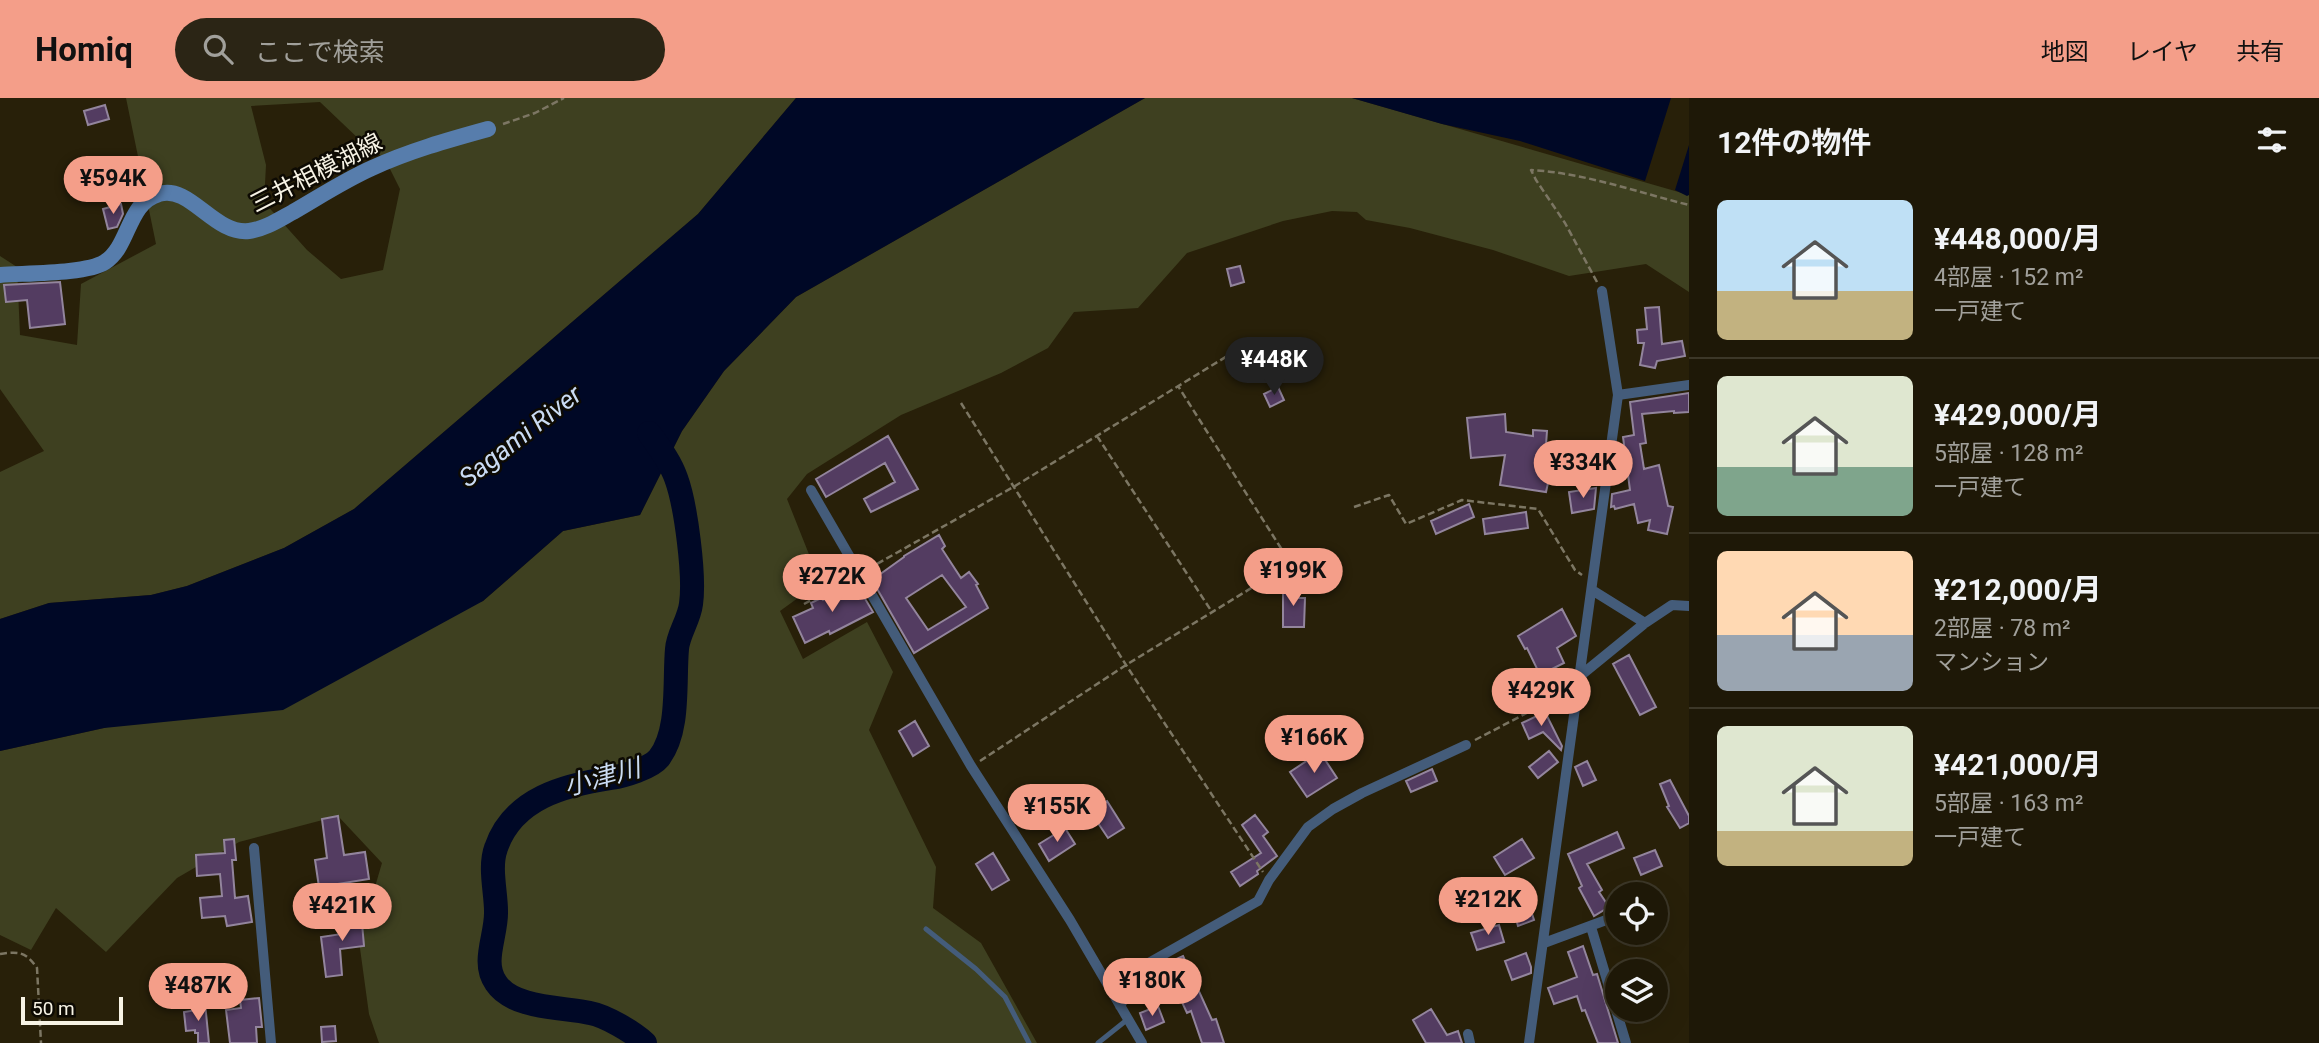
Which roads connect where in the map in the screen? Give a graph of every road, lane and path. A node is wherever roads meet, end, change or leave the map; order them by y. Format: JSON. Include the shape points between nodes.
{"nodes":[{"id":1,"x":564,"y":98,"type":"edge"},
{"id":2,"x":488,"y":129,"type":"joint"},
{"id":3,"x":1689,"y":205,"type":"edge"},
{"id":4,"x":0,"y":275,"type":"edge"},
{"id":5,"x":1602,"y":291,"type":"joint"},
{"id":6,"x":1242,"y":347,"type":"dead end"},
{"id":7,"x":1178,"y":386,"type":"junction"},
{"id":8,"x":1689,"y":386,"type":"edge"},
{"id":9,"x":1618,"y":396,"type":"junction"},
{"id":10,"x":961,"y":403,"type":"dead end"},
{"id":11,"x":1097,"y":436,"type":"junction"},
{"id":12,"x":1015,"y":486,"type":"junction"},
{"id":13,"x":811,"y":490,"type":"dead end"},
{"id":14,"x":1354,"y":507,"type":"dead end"},
{"id":15,"x":860,"y":574,"type":"junction"},
{"id":16,"x":1592,"y":587,"type":"junction"},
{"id":17,"x":804,"y":604,"type":"dead end"},
{"id":18,"x":1689,"y":606,"type":"edge"},
{"id":19,"x":1212,"y":612,"type":"junction"},
{"id":20,"x":1645,"y":623,"type":"junction"},
{"id":21,"x":1126,"y":666,"type":"junction"},
{"id":22,"x":1579,"y":681,"type":"junction"},
{"id":23,"x":1466,"y":745,"type":"joint"},
{"id":24,"x":971,"y":766,"type":"junction"},
{"id":25,"x":254,"y":848,"type":"dead end"},
{"id":26,"x":1269,"y":880,"type":"junction"},
{"id":27,"x":1605,"y":922,"type":"edge"},
{"id":28,"x":1591,"y":928,"type":"junction"},
{"id":29,"x":926,"y":929,"type":"dead end"},
{"id":30,"x":1544,"y":943,"type":"junction"},
{"id":31,"x":0,"y":954,"type":"edge"},
{"id":32,"x":1120,"y":1006,"type":"junction"},
{"id":33,"x":1128,"y":1019,"type":"junction"},
{"id":34,"x":41,"y":1043,"type":"edge"},
{"id":35,"x":271,"y":1043,"type":"edge"},
{"id":36,"x":1029,"y":1043,"type":"edge"},
{"id":37,"x":1098,"y":1043,"type":"edge"},
{"id":38,"x":1142,"y":1043,"type":"edge"},
{"id":39,"x":1529,"y":1043,"type":"edge"},
{"id":40,"x":1626,"y":1043,"type":"edge"}],
"edges":[{"from":1,"to":2,"type":"path"},
{"from":2,"to":4,"type":"main road","name":"三井相模湖線","via":[[369,169],[277,221],[249,231],[225,226],[175,193],[161,193],[139,208],[113,256],[103,264]]},
{"from":3,"to":5,"type":"path","via":[[1586,178],[1531,170]]},
{"from":5,"to":9,"type":"street"},
{"from":6,"to":7,"type":"path"},
{"from":7,"to":11,"type":"path"},
{"from":7,"to":19,"type":"path","via":[[1284,553],[1279,571]]},
{"from":8,"to":9,"type":"street"},
{"from":9,"to":16,"type":"street"},
{"from":10,"to":12,"type":"path"},
{"from":11,"to":12,"type":"path"},
{"from":11,"to":19,"type":"path"},
{"from":12,"to":15,"type":"path"},
{"from":12,"to":21,"type":"path"},
{"from":13,"to":15,"type":"street"},
{"from":14,"to":16,"type":"path","via":[[1389,495],[1406,524],[1462,500],[1538,509],[1575,570]]},
{"from":15,"to":17,"type":"path"},
{"from":15,"to":24,"type":"street"},
{"from":16,"to":20,"type":"street"},
{"from":16,"to":22,"type":"street"},
{"from":18,"to":20,"type":"street","via":[[1672,605]]},
{"from":19,"to":21,"type":"path"},
{"from":20,"to":22,"type":"street"},
{"from":21,"to":24,"type":"path"},
{"from":21,"to":26,"type":"path"},
{"from":22,"to":23,"type":"path"},
{"from":22,"to":30,"type":"street"},
{"from":23,"to":26,"type":"street","via":[[1333,808],[1308,827]]},
{"from":24,"to":32,"type":"street"},
{"from":25,"to":35,"type":"street"},
{"from":26,"to":32,"type":"street","via":[[1258,901],[1144,965]]},
{"from":27,"to":28,"type":"street"},
{"from":28,"to":30,"type":"street"},
{"from":28,"to":40,"type":"street"},
{"from":29,"to":36,"type":"lane","via":[[1005,997]]},
{"from":30,"to":39,"type":"street"},
{"from":31,"to":34,"type":"path","via":[[19,952],[37,968]]},
{"from":32,"to":33,"type":"street"},
{"from":33,"to":37,"type":"lane"},
{"from":33,"to":38,"type":"street"}]}
